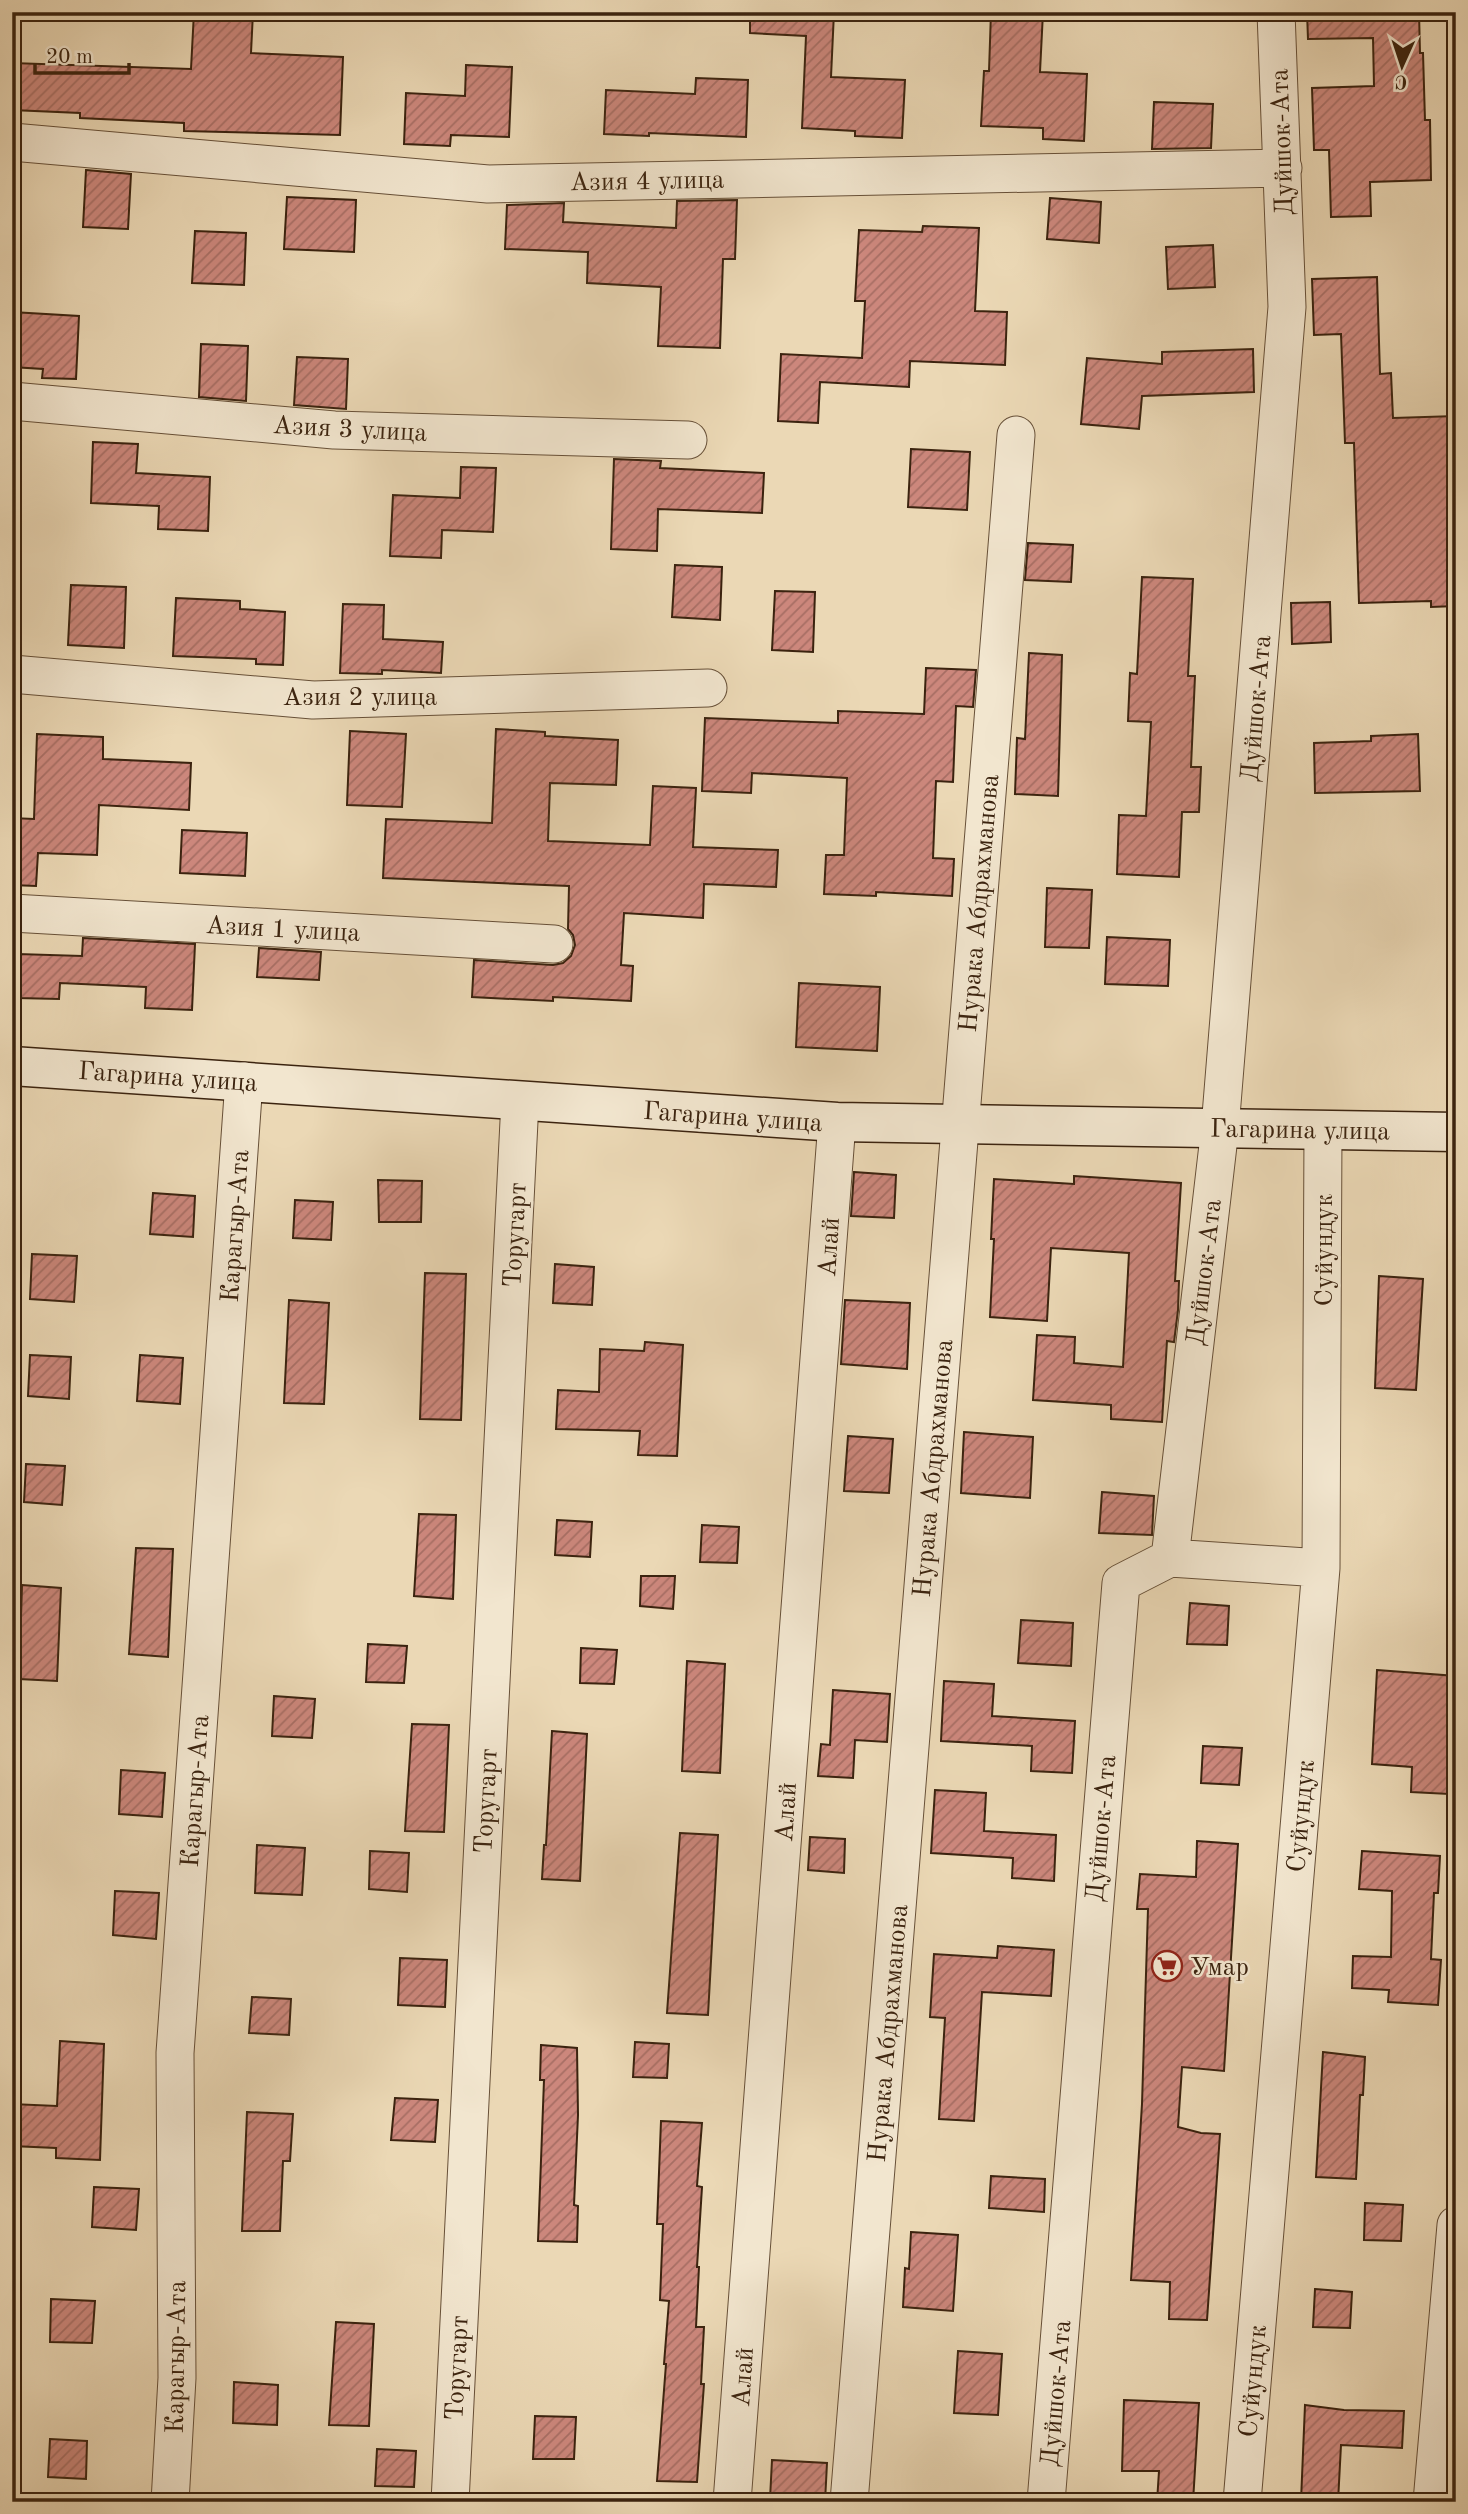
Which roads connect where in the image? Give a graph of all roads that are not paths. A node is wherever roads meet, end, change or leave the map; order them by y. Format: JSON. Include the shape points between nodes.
{"nodes":[{"id":1,"x":1276,"y":12,"type":"edge"},
{"id":2,"x":12,"y":142,"type":"edge"},
{"id":3,"x":1283,"y":168,"type":"junction"},
{"id":4,"x":12,"y":401,"type":"edge"},
{"id":5,"x":1016,"y":435,"type":"dead end"},
{"id":6,"x":688,"y":440,"type":"dead end"},
{"id":7,"x":12,"y":674,"type":"edge"},
{"id":8,"x":708,"y":688,"type":"dead end"},
{"id":9,"x":12,"y":913,"type":"edge"},
{"id":10,"x":554,"y":944,"type":"dead end"},
{"id":11,"x":12,"y":1066,"type":"edge"},
{"id":12,"x":244,"y":1081,"type":"junction"},
{"id":13,"x":520,"y":1101,"type":"junction"},
{"id":14,"x":837,"y":1122,"type":"junction"},
{"id":15,"x":960,"y":1124,"type":"junction"},
{"id":16,"x":1220,"y":1128,"type":"junction"},
{"id":17,"x":1323,"y":1130,"type":"junction"},
{"id":18,"x":1456,"y":1132,"type":"edge"},
{"id":19,"x":1170,"y":1558,"type":"junction"},
{"id":20,"x":1321,"y":1568,"type":"junction"},
{"id":21,"x":1456,"y":2225,"type":"edge"},
{"id":22,"x":170,"y":2502,"type":"edge"},
{"id":23,"x":450,"y":2502,"type":"edge"},
{"id":24,"x":732,"y":2502,"type":"edge"},
{"id":25,"x":849,"y":2502,"type":"edge"},
{"id":26,"x":1046,"y":2502,"type":"edge"},
{"id":27,"x":1242,"y":2502,"type":"edge"},
{"id":28,"x":1432,"y":2502,"type":"edge"}],
"edges":[{"from":1,"to":3,"type":"street","name":"Дуйшок-Ата"},
{"from":2,"to":3,"type":"street","name":"Азия 4 улица","via":[[488,184]]},
{"from":3,"to":16,"type":"street","name":"Дуйшок-Ата","via":[[1287,307]]},
{"from":4,"to":6,"type":"street","name":"Азия 3 улица","via":[[334,430]]},
{"from":5,"to":15,"type":"street","name":"Нурака Абдрахманова"},
{"from":7,"to":8,"type":"street","name":"Азия 2 улица","via":[[313,700]]},
{"from":9,"to":10,"type":"street","name":"Азия 1 улица"},
{"from":11,"to":12,"type":"main road","name":"Гагарина улица"},
{"from":12,"to":13,"type":"main road","name":"Гагарина улица"},
{"from":12,"to":22,"type":"street","name":"Карагыр-Ата","via":[[175,2053],[177,2378]]},
{"from":13,"to":14,"type":"main road","name":"Гагарина улица"},
{"from":13,"to":23,"type":"street","name":"Торугарт"},
{"from":14,"to":15,"type":"main road","name":"Гагарина улица"},
{"from":14,"to":24,"type":"street","name":"Алай"},
{"from":15,"to":16,"type":"main road","name":"Гагарина улица"},
{"from":15,"to":25,"type":"street","name":"Нурака Абдрахманова"},
{"from":16,"to":17,"type":"main road","name":"Гагарина улица"},
{"from":16,"to":19,"type":"street","name":"Дуйшок-Ата"},
{"from":17,"to":18,"type":"main road","name":"Гагарина улица"},
{"from":17,"to":20,"type":"street","name":"Суйундук"},
{"from":19,"to":20,"type":"street"},
{"from":19,"to":26,"type":"street","name":"Дуйшок-Ата","via":[[1121,1583]]},
{"from":20,"to":27,"type":"street","name":"Суйундук"},
{"from":21,"to":28,"type":"street"}]}
